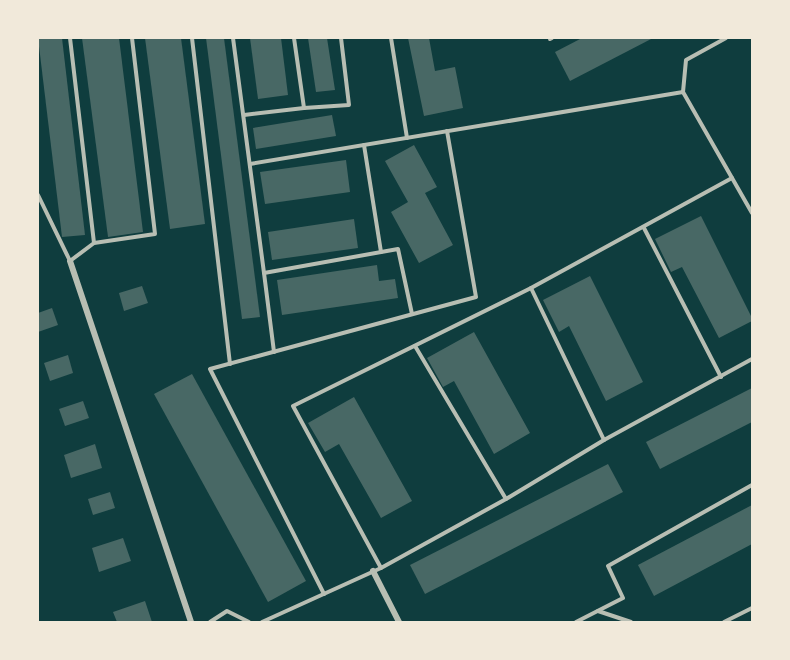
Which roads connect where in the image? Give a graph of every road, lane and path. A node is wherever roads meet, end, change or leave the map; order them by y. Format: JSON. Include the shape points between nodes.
{"nodes":[{"id":1,"x":70,"y":38,"type":"edge"},
{"id":2,"x":132,"y":38,"type":"edge"},
{"id":3,"x":192,"y":38,"type":"edge"},
{"id":4,"x":233,"y":38,"type":"edge"},
{"id":5,"x":294,"y":38,"type":"edge"},
{"id":6,"x":341,"y":38,"type":"edge"},
{"id":7,"x":391,"y":38,"type":"edge"},
{"id":8,"x":726,"y":38,"type":"edge"},
{"id":9,"x":683,"y":92,"type":"junction"},
{"id":10,"x":304,"y":108,"type":"junction"},
{"id":11,"x":244,"y":115,"type":"junction"},
{"id":12,"x":447,"y":131,"type":"junction"},
{"id":13,"x":406,"y":138,"type":"junction"},
{"id":14,"x":364,"y":145,"type":"junction"},
{"id":15,"x":250,"y":165,"type":"junction"},
{"id":16,"x":732,"y":178,"type":"junction"},
{"id":17,"x":38,"y":195,"type":"edge"},
{"id":18,"x":753,"y":213,"type":"edge"},
{"id":19,"x":644,"y":228,"type":"junction"},
{"id":20,"x":94,"y":243,"type":"junction"},
{"id":21,"x":381,"y":252,"type":"junction"},
{"id":22,"x":70,"y":261,"type":"junction"},
{"id":23,"x":264,"y":273,"type":"junction"},
{"id":24,"x":531,"y":288,"type":"junction"},
{"id":25,"x":412,"y":314,"type":"junction"},
{"id":26,"x":415,"y":346,"type":"junction"},
{"id":27,"x":274,"y":352,"type":"junction"},
{"id":28,"x":753,"y":359,"type":"edge"},
{"id":29,"x":230,"y":364,"type":"junction"},
{"id":30,"x":721,"y":377,"type":"junction"},
{"id":31,"x":604,"y":440,"type":"junction"},
{"id":32,"x":753,"y":485,"type":"edge"},
{"id":33,"x":506,"y":498,"type":"junction"},
{"id":34,"x":381,"y":568,"type":"junction"},
{"id":35,"x":373,"y":571,"type":"junction"},
{"id":36,"x":324,"y":594,"type":"junction"},
{"id":37,"x":753,"y":608,"type":"edge"},
{"id":38,"x":597,"y":611,"type":"junction"},
{"id":39,"x":191,"y":622,"type":"edge"},
{"id":40,"x":210,"y":622,"type":"edge"},
{"id":41,"x":249,"y":622,"type":"edge"},
{"id":42,"x":262,"y":622,"type":"edge"},
{"id":43,"x":399,"y":622,"type":"edge"},
{"id":44,"x":576,"y":622,"type":"edge"},
{"id":45,"x":631,"y":622,"type":"edge"},
{"id":46,"x":724,"y":622,"type":"edge"}],
"edges":[{"from":1,"to":20,"type":"lane"},
{"from":2,"to":20,"type":"lane","via":[[155,234]]},
{"from":3,"to":29,"type":"lane"},
{"from":4,"to":11,"type":"lane"},
{"from":5,"to":10,"type":"lane"},
{"from":6,"to":10,"type":"lane","via":[[349,105]]},
{"from":7,"to":13,"type":"lane"},
{"from":8,"to":9,"type":"lane","via":[[686,60]]},
{"from":9,"to":12,"type":"lane"},
{"from":9,"to":16,"type":"lane"},
{"from":10,"to":11,"type":"lane"},
{"from":11,"to":15,"type":"lane"},
{"from":12,"to":13,"type":"lane"},
{"from":12,"to":25,"type":"lane","via":[[476,297]]},
{"from":13,"to":14,"type":"lane"},
{"from":14,"to":15,"type":"lane"},
{"from":14,"to":21,"type":"lane"},
{"from":15,"to":23,"type":"lane"},
{"from":16,"to":18,"type":"lane"},
{"from":16,"to":19,"type":"lane"},
{"from":17,"to":22,"type":"lane"},
{"from":19,"to":24,"type":"lane"},
{"from":19,"to":30,"type":"lane"},
{"from":20,"to":22,"type":"lane"},
{"from":21,"to":23,"type":"lane"},
{"from":21,"to":25,"type":"lane","via":[[398,249]]},
{"from":22,"to":39,"type":"street"},
{"from":23,"to":27,"type":"lane"},
{"from":24,"to":26,"type":"lane"},
{"from":24,"to":31,"type":"lane"},
{"from":25,"to":27,"type":"lane"},
{"from":26,"to":33,"type":"lane"},
{"from":26,"to":34,"type":"lane","via":[[293,406]]},
{"from":27,"to":29,"type":"lane"},
{"from":28,"to":30,"type":"lane"},
{"from":29,"to":36,"type":"lane","via":[[210,369]]},
{"from":30,"to":31,"type":"lane"},
{"from":31,"to":33,"type":"lane"},
{"from":32,"to":38,"type":"lane","via":[[608,566],[623,598]]},
{"from":33,"to":34,"type":"lane"},
{"from":34,"to":35,"type":"lane"},
{"from":35,"to":36,"type":"lane"},
{"from":35,"to":43,"type":"street"},
{"from":36,"to":42,"type":"lane"},
{"from":37,"to":46,"type":"lane"},
{"from":38,"to":44,"type":"lane"},
{"from":38,"to":45,"type":"lane"},
{"from":40,"to":41,"type":"lane","via":[[227,611]]}]}
